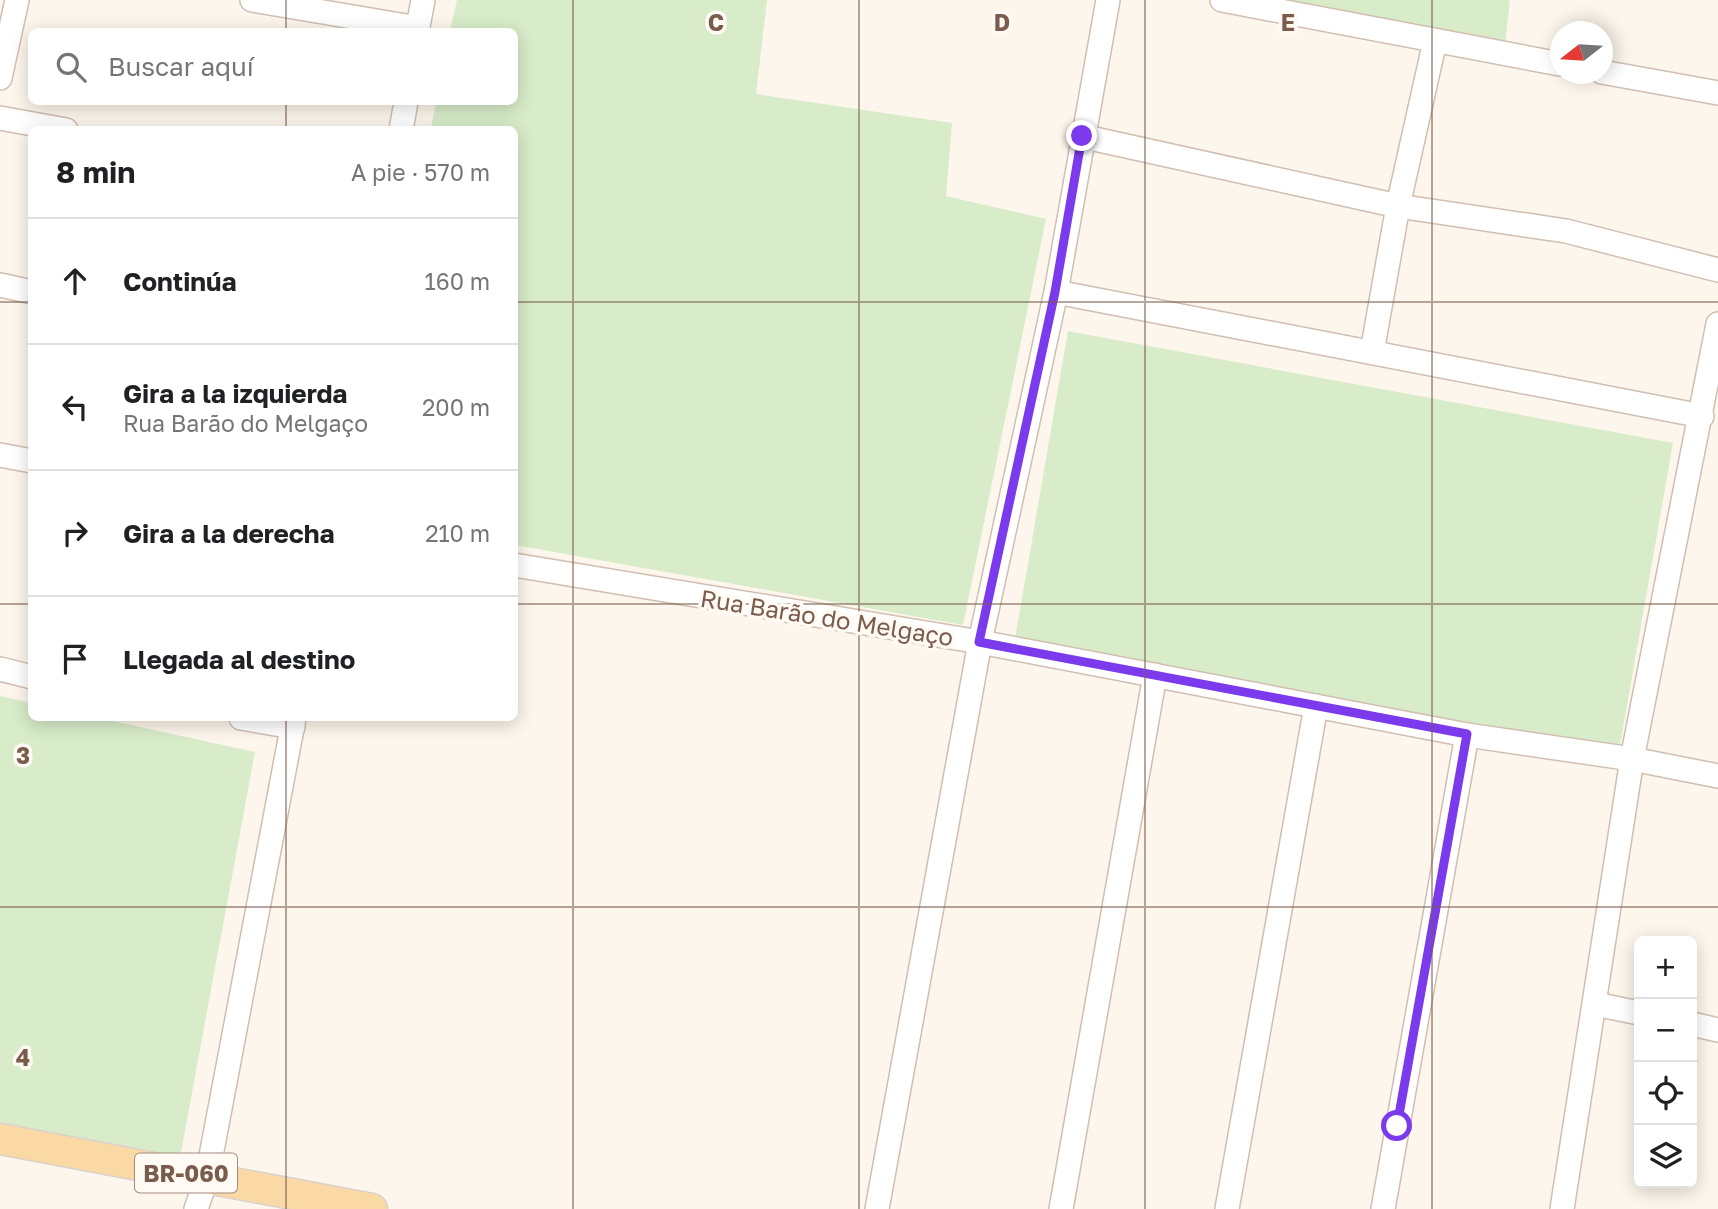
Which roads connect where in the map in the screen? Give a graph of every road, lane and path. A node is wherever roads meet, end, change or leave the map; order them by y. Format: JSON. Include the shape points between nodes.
{"nodes":[{"id":1,"x":17,"y":0,"type":"edge"},
{"id":2,"x":252,"y":0,"type":"edge"},
{"id":3,"x":423,"y":0,"type":"edge"},
{"id":4,"x":1108,"y":0,"type":"edge"},
{"id":5,"x":1222,"y":0,"type":"edge"},
{"id":6,"x":406,"y":28,"type":"edge"},
{"id":7,"x":417,"y":28,"type":"edge"},
{"id":8,"x":1435,"y":41,"type":"junction"},
{"id":9,"x":1550,"y":62,"type":"edge"},
{"id":10,"x":1613,"y":74,"type":"edge"},
{"id":11,"x":0,"y":78,"type":"edge"},
{"id":12,"x":1718,"y":93,"type":"edge"},
{"id":13,"x":405,"y":105,"type":"edge"},
{"id":14,"x":0,"y":118,"type":"edge"},
{"id":15,"x":44,"y":126,"type":"edge"},
{"id":16,"x":402,"y":126,"type":"edge"},
{"id":17,"x":1082,"y":136,"type":"junction"},
{"id":18,"x":1398,"y":206,"type":"junction"},
{"id":19,"x":1718,"y":270,"type":"edge"},
{"id":20,"x":0,"y":285,"type":"edge"},
{"id":21,"x":28,"y":291,"type":"edge"},
{"id":22,"x":1055,"y":292,"type":"junction"},
{"id":23,"x":1718,"y":324,"type":"edge"},
{"id":24,"x":1372,"y":352,"type":"junction"},
{"id":25,"x":1702,"y":416,"type":"junction"},
{"id":26,"x":0,"y":455,"type":"edge"},
{"id":27,"x":28,"y":460,"type":"edge"},
{"id":28,"x":518,"y":566,"type":"edge"},
{"id":29,"x":979,"y":642,"type":"junction"},
{"id":30,"x":0,"y":669,"type":"edge"},
{"id":31,"x":1155,"y":675,"type":"junction"},
{"id":32,"x":28,"y":676,"type":"edge"},
{"id":33,"x":1316,"y":706,"type":"junction"},
{"id":34,"x":293,"y":722,"type":"edge"},
{"id":35,"x":1467,"y":734,"type":"junction"},
{"id":36,"x":1632,"y":759,"type":"junction"},
{"id":37,"x":1718,"y":776,"type":"edge"},
{"id":38,"x":1595,"y":1004,"type":"junction"},
{"id":39,"x":1634,"y":1012,"type":"edge"},
{"id":40,"x":1697,"y":1025,"type":"edge"},
{"id":41,"x":1718,"y":1030,"type":"edge"},
{"id":42,"x":0,"y":1139,"type":"edge"},
{"id":43,"x":207,"y":1177,"type":"junction"},
{"id":44,"x":196,"y":1209,"type":"edge"},
{"id":45,"x":372,"y":1209,"type":"edge"},
{"id":46,"x":877,"y":1209,"type":"edge"},
{"id":47,"x":1061,"y":1209,"type":"edge"},
{"id":48,"x":1227,"y":1209,"type":"edge"},
{"id":49,"x":1383,"y":1209,"type":"edge"},
{"id":50,"x":1562,"y":1209,"type":"edge"}],
"edges":[{"from":1,"to":11,"type":"street"},
{"from":2,"to":6,"type":"street"},
{"from":3,"to":7,"type":"street"},
{"from":4,"to":17,"type":"street"},
{"from":5,"to":8,"type":"street"},
{"from":8,"to":9,"type":"street"},
{"from":8,"to":18,"type":"street"},
{"from":10,"to":12,"type":"street"},
{"from":13,"to":16,"type":"street"},
{"from":14,"to":15,"type":"street"},
{"from":17,"to":18,"type":"street"},
{"from":17,"to":22,"type":"street"},
{"from":18,"to":19,"type":"street","via":[[1566,231]]},
{"from":18,"to":24,"type":"street"},
{"from":20,"to":21,"type":"street"},
{"from":22,"to":24,"type":"street"},
{"from":22,"to":29,"type":"street"},
{"from":23,"to":25,"type":"street"},
{"from":24,"to":25,"type":"street"},
{"from":25,"to":36,"type":"street"},
{"from":26,"to":27,"type":"street"},
{"from":28,"to":29,"type":"street","name":"Rua Barão do Melgaço"},
{"from":29,"to":31,"type":"street","name":"Rua Barão do Melgaço"},
{"from":29,"to":46,"type":"street"},
{"from":30,"to":32,"type":"street"},
{"from":31,"to":33,"type":"street","name":"Rua Barão do Melgaço"},
{"from":31,"to":47,"type":"street"},
{"from":33,"to":35,"type":"street","name":"Rua Barão do Melgaço"},
{"from":33,"to":48,"type":"street"},
{"from":34,"to":43,"type":"street"},
{"from":35,"to":36,"type":"street","name":"Rua Barão do Melgaço"},
{"from":35,"to":49,"type":"street"},
{"from":36,"to":37,"type":"street","name":"Rua Barão do Melgaço"},
{"from":36,"to":38,"type":"street"},
{"from":38,"to":39,"type":"street"},
{"from":38,"to":50,"type":"street"},
{"from":40,"to":41,"type":"street"},
{"from":42,"to":43,"type":"main road","number":"BR-060"},
{"from":43,"to":44,"type":"street"},
{"from":43,"to":45,"type":"main road","number":"BR-060"}]}
